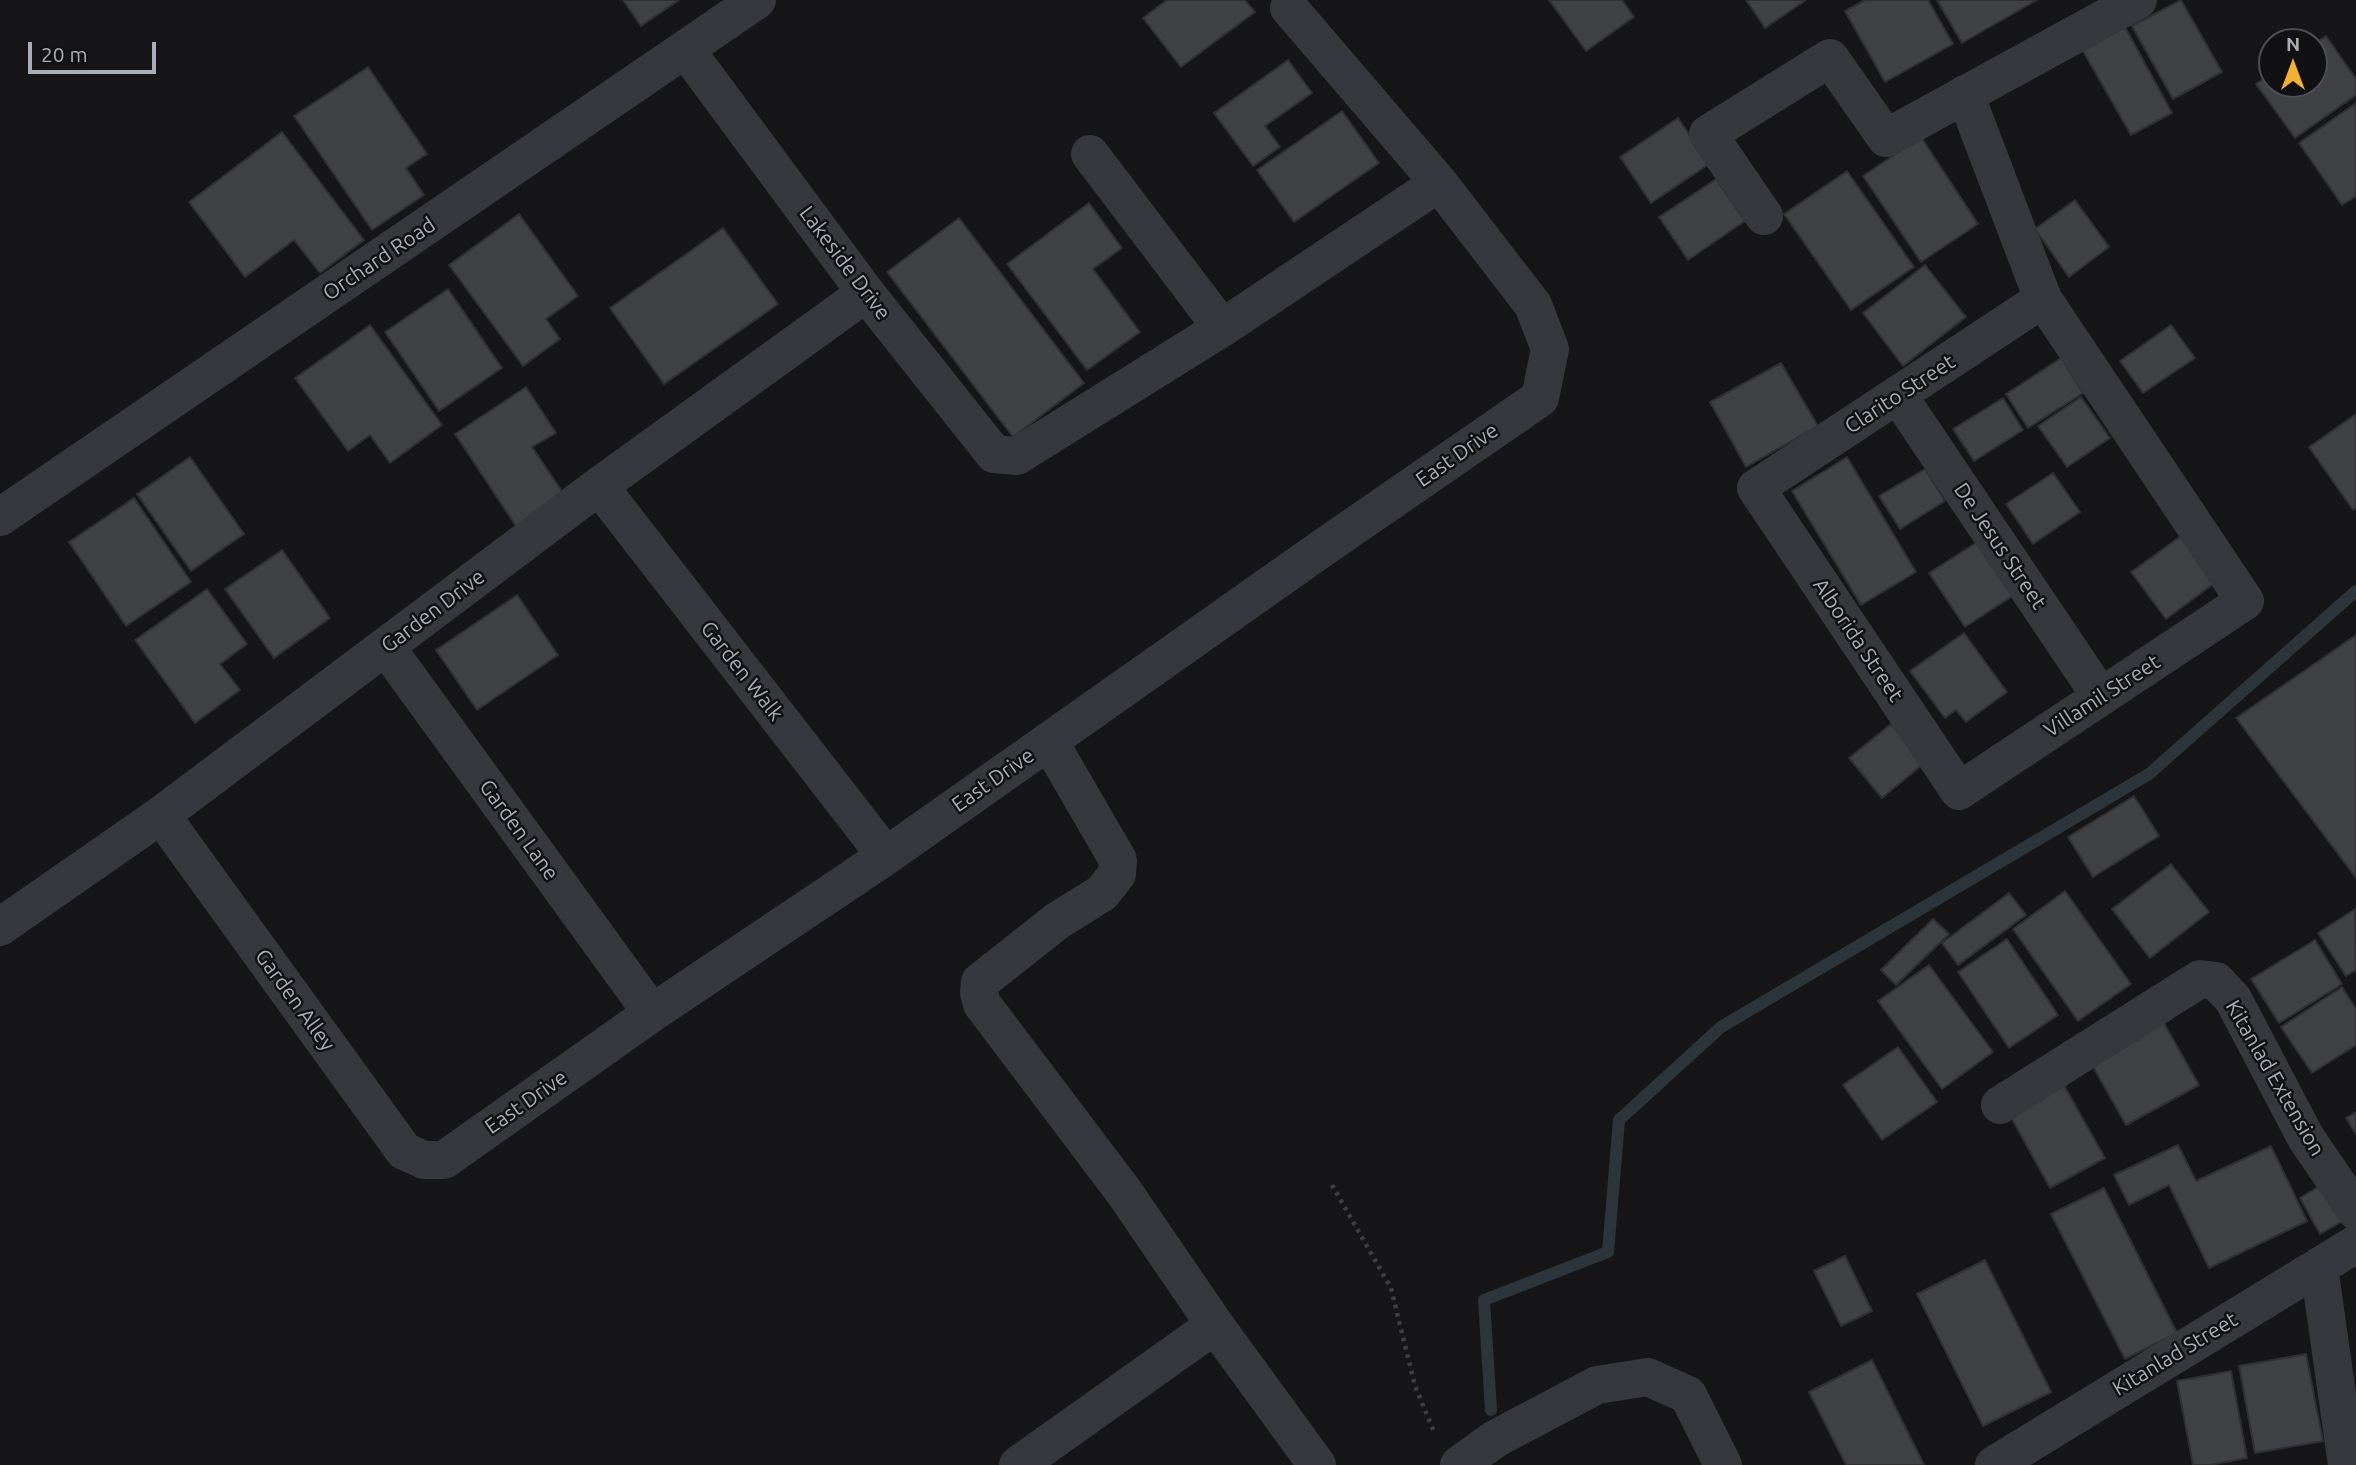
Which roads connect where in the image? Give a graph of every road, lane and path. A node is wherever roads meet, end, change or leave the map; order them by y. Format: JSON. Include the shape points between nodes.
{"nodes":[{"id":1,"x":757,"y":0,"type":"edge"},
{"id":2,"x":2138,"y":0,"type":"edge"},
{"id":3,"x":1289,"y":8,"type":"dead end"},
{"id":4,"x":686,"y":50,"type":"junction"},
{"id":5,"x":1965,"y":94,"type":"junction"},
{"id":6,"x":1090,"y":154,"type":"dead end"},
{"id":7,"x":1439,"y":183,"type":"junction"},
{"id":8,"x":1764,"y":216,"type":"dead end"},
{"id":9,"x":866,"y":293,"type":"junction"},
{"id":10,"x":2042,"y":299,"type":"junction"},
{"id":11,"x":1222,"y":328,"type":"junction"},
{"id":12,"x":1898,"y":394,"type":"junction"},
{"id":13,"x":598,"y":486,"type":"junction"},
{"id":14,"x":1756,"y":488,"type":"joint"},
{"id":15,"x":0,"y":517,"type":"edge"},
{"id":16,"x":386,"y":647,"type":"junction"},
{"id":17,"x":2101,"y":697,"type":"junction"},
{"id":18,"x":1049,"y":741,"type":"junction"},
{"id":19,"x":1959,"y":791,"type":"joint"},
{"id":20,"x":161,"y":815,"type":"junction"},
{"id":21,"x":886,"y":856,"type":"junction"},
{"id":22,"x":0,"y":927,"type":"edge"},
{"id":23,"x":652,"y":1013,"type":"junction"},
{"id":24,"x":2000,"y":1105,"type":"dead end"},
{"id":25,"x":444,"y":1160,"type":"joint"},
{"id":26,"x":1332,"y":1185,"type":"dead end"},
{"id":27,"x":2356,"y":1211,"type":"edge"},
{"id":28,"x":2356,"y":1244,"type":"edge"},
{"id":29,"x":2319,"y":1267,"type":"junction"},
{"id":30,"x":1215,"y":1325,"type":"junction"},
{"id":31,"x":1449,"y":1454,"type":"edge"},
{"id":32,"x":2032,"y":1454,"type":"edge"},
{"id":33,"x":1018,"y":1465,"type":"edge"},
{"id":34,"x":1317,"y":1465,"type":"edge"},
{"id":35,"x":1723,"y":1465,"type":"edge"},
{"id":36,"x":1994,"y":1465,"type":"edge"},
{"id":37,"x":2347,"y":1465,"type":"edge"}],
"edges":[{"from":1,"to":4,"type":"street","name":"Orchard Road"},
{"from":2,"to":5,"type":"street"},
{"from":3,"to":7,"type":"street"},
{"from":4,"to":9,"type":"street","name":"Lakeside Drive"},
{"from":4,"to":15,"type":"street","name":"Orchard Road"},
{"from":5,"to":8,"type":"street","via":[[1886,138],[1830,58],[1708,134]]},
{"from":5,"to":10,"type":"street"},
{"from":6,"to":11,"type":"street"},
{"from":7,"to":11,"type":"street"},
{"from":7,"to":18,"type":"street","name":"East Drive","via":[[1533,305],[1550,349],[1540,398]]},
{"from":9,"to":11,"type":"street","name":"Lakeside Drive","via":[[994,454],[1017,456]]},
{"from":9,"to":13,"type":"street","name":"Garden Drive"},
{"from":10,"to":12,"type":"street","name":"Clarito Street"},
{"from":10,"to":17,"type":"street","name":"Villamil Street","via":[[2245,601]]},
{"from":12,"to":14,"type":"street","name":"Clarito Street"},
{"from":12,"to":17,"type":"street","name":"De Jesus Street"},
{"from":13,"to":16,"type":"street","name":"Garden Drive"},
{"from":13,"to":21,"type":"street","name":"Garden Walk"},
{"from":14,"to":19,"type":"street","name":"Alborida Street"},
{"from":16,"to":20,"type":"street","name":"Garden Drive"},
{"from":16,"to":23,"type":"street","name":"Garden Lane"},
{"from":17,"to":19,"type":"street","name":"Villamil Street"},
{"from":18,"to":21,"type":"street","name":"East Drive"},
{"from":18,"to":30,"type":"street","via":[[1118,860],[1117,874],[1102,893],[1057,921],[980,982],[982,1004],[1124,1192]]},
{"from":20,"to":22,"type":"street","name":"Garden Drive"},
{"from":20,"to":25,"type":"street","name":"Garden Alley","via":[[404,1151],[424,1160]]},
{"from":21,"to":23,"type":"street","name":"East Drive"},
{"from":23,"to":25,"type":"street","name":"East Drive"},
{"from":24,"to":27,"type":"street","name":"Kitanlad Extension","via":[[2200,979],[2216,981],[2233,999],[2306,1138]]},
{"from":26,"to":31,"type":"path","via":[[1391,1288],[1415,1386]]},
{"from":28,"to":29,"type":"street","name":"Kitanlad Street"},
{"from":29,"to":32,"type":"street","name":"Kitanlad Street"},
{"from":29,"to":37,"type":"street"},
{"from":30,"to":33,"type":"street"},
{"from":30,"to":34,"type":"street"},
{"from":31,"to":35,"type":"street","via":[[1494,1439],[1597,1385],[1648,1377],[1688,1395]]},
{"from":32,"to":36,"type":"street","name":"Kitanlad Street"}]}
